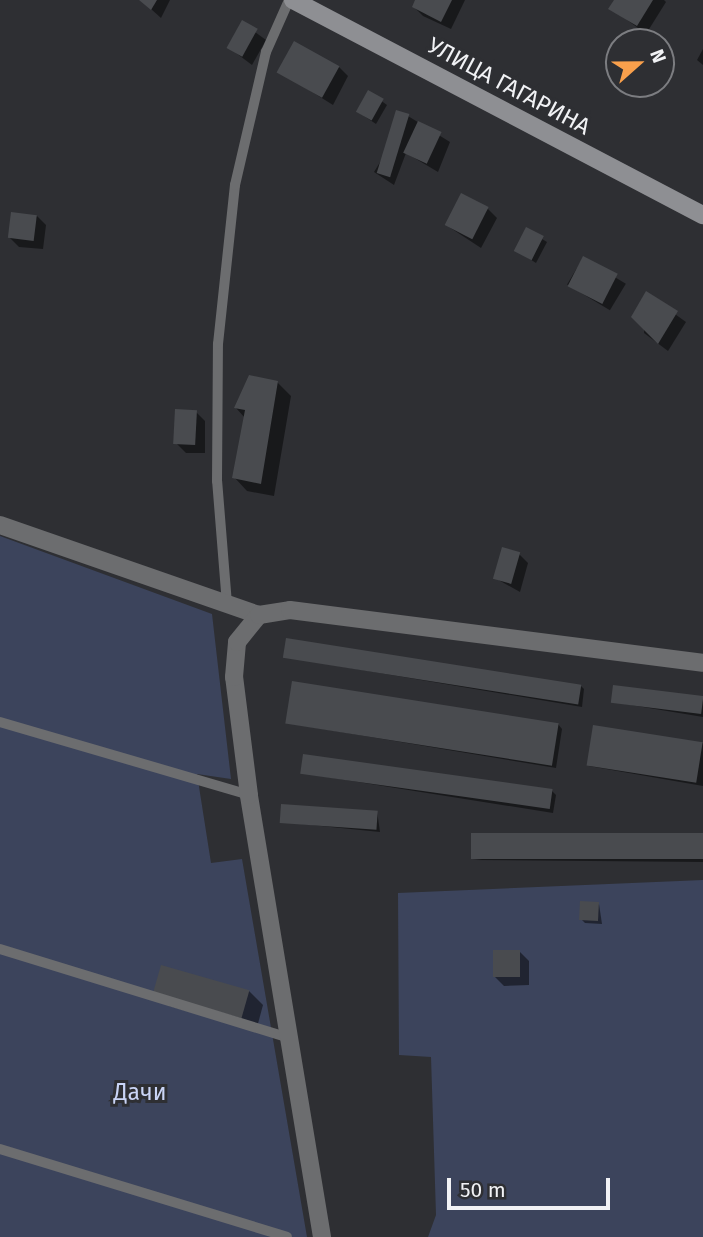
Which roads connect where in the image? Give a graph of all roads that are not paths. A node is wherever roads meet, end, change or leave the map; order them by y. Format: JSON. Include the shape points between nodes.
{"nodes":[{"id":1,"x":291,"y":0,"type":"edge"},
{"id":2,"x":702,"y":213,"type":"edge"},
{"id":3,"x":0,"y":525,"type":"edge"},
{"id":4,"x":227,"y":604,"type":"junction"},
{"id":5,"x":259,"y":615,"type":"junction"},
{"id":6,"x":703,"y":663,"type":"edge"},
{"id":7,"x":0,"y":722,"type":"edge"},
{"id":8,"x":249,"y":795,"type":"junction"},
{"id":9,"x":0,"y":949,"type":"edge"},
{"id":10,"x":289,"y":1038,"type":"junction"},
{"id":11,"x":0,"y":1149,"type":"edge"},
{"id":12,"x":287,"y":1237,"type":"edge"},
{"id":13,"x":322,"y":1237,"type":"edge"}],
"edges":[{"from":1,"to":2,"type":"street","name":"УЛИЦА ГАГАРИНА"},
{"from":1,"to":4,"type":"lane","via":[[267,52],[236,185],[218,344],[216,481]]},
{"from":3,"to":4,"type":"street"},
{"from":4,"to":5,"type":"street"},
{"from":5,"to":6,"type":"street","via":[[290,610]]},
{"from":5,"to":8,"type":"street","via":[[237,642],[234,677]]},
{"from":7,"to":8,"type":"lane"},
{"from":8,"to":10,"type":"street"},
{"from":9,"to":10,"type":"lane"},
{"from":10,"to":13,"type":"street"},
{"from":11,"to":12,"type":"lane"}]}
